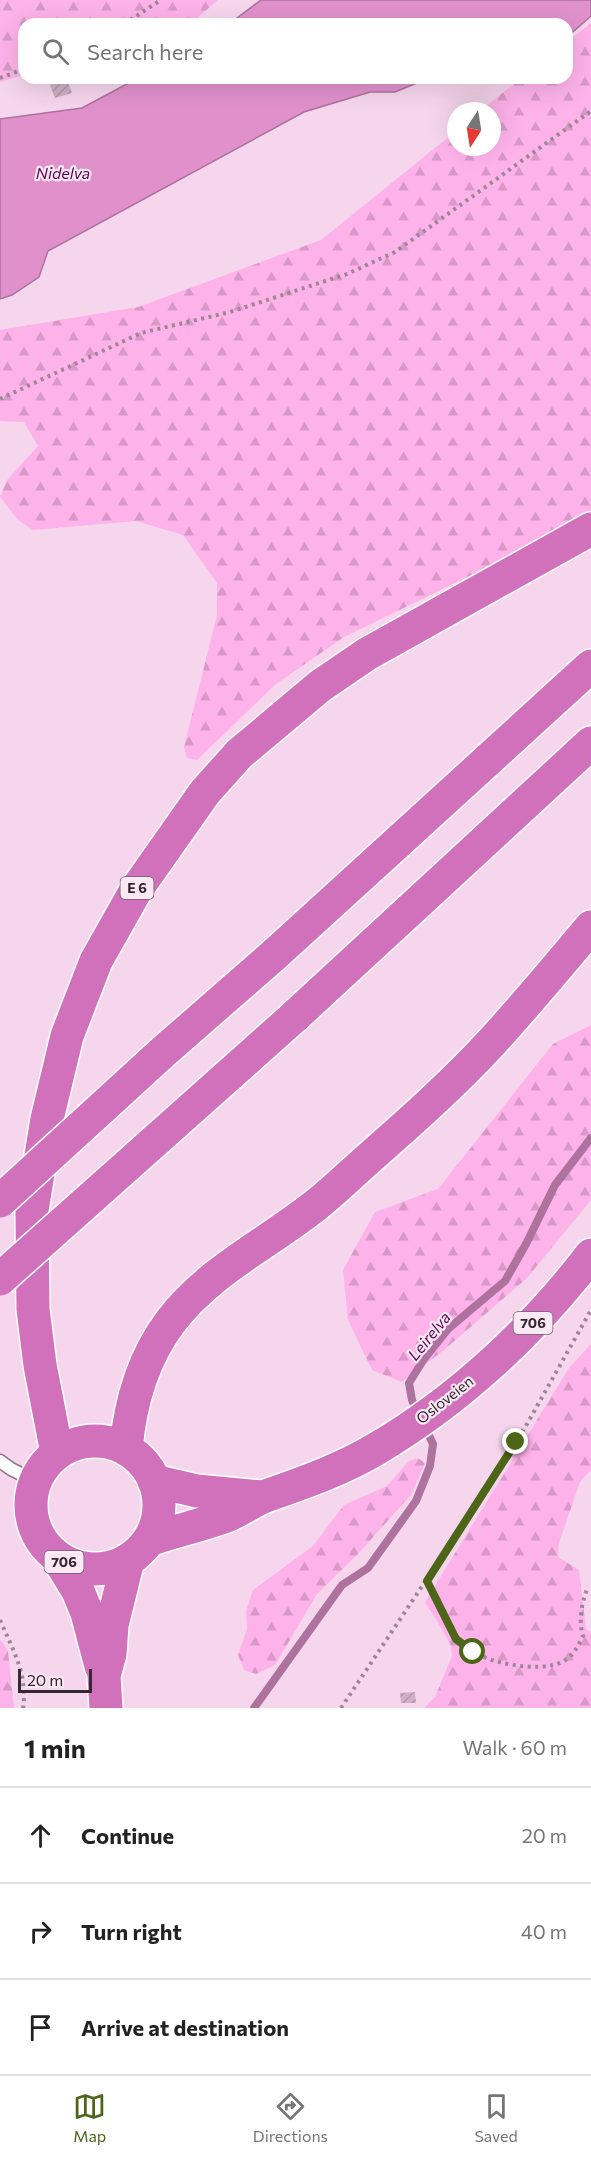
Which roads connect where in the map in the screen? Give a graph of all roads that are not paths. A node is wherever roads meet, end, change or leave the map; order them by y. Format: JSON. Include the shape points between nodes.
{"nodes":[{"id":1,"x":591,"y":529,"type":"edge"},
{"id":2,"x":591,"y":666,"type":"edge"},
{"id":3,"x":591,"y":743,"type":"edge"},
{"id":4,"x":591,"y":927,"type":"edge"},
{"id":5,"x":0,"y":1201,"type":"edge"},
{"id":6,"x":591,"y":1255,"type":"edge"},
{"id":7,"x":0,"y":1280,"type":"edge"},
{"id":8,"x":126,"y":1449,"type":"junction"},
{"id":9,"x":57,"y":1453,"type":"junction"},
{"id":10,"x":0,"y":1461,"type":"edge"},
{"id":11,"x":35,"y":1480,"type":"junction"},
{"id":12,"x":154,"y":1481,"type":"junction"},
{"id":13,"x":264,"y":1497,"type":"junction"},
{"id":14,"x":139,"y":1550,"type":"junction"},
{"id":15,"x":59,"y":1560,"type":"junction"},
{"id":16,"x":104,"y":1676,"type":"junction"},
{"id":17,"x":105,"y":1708,"type":"edge"}],
"edges":[{"from":1,"to":9,"type":"highway","number":"E 6","via":[[367,654],[320,686],[239,754],[205,792],[136,890],[96,961],[68,1036],[47,1119],[32,1210],[33,1309]]},
{"from":2,"to":5,"type":"highway","bridge":true},
{"from":3,"to":7,"type":"highway","bridge":true,"via":[[294,1017]]},
{"from":4,"to":8,"type":"highway","via":[[489,1046],[431,1102],[316,1205],[194,1295],[171,1322],[142,1373],[128,1422]]},
{"from":6,"to":13,"type":"highway","name":"Osloveien","number":"706","via":[[512,1344],[410,1427],[375,1450],[315,1479]]},
{"from":8,"to":9,"type":"highway","number":"706","via":[[105,1442],[84,1442]]},
{"from":8,"to":12,"type":"highway","number":"706","via":[[138,1457]]},
{"from":9,"to":11,"type":"highway","number":"706"},
{"from":10,"to":11,"type":"lane"},
{"from":11,"to":15,"type":"highway","number":"706","via":[[31,1519],[42,1542]]},
{"from":12,"to":13,"type":"highway","name":"Osloveien","number":"706","via":[[197,1491]]},
{"from":12,"to":14,"type":"highway","number":"706","via":[[159,1509],[156,1526]]},
{"from":13,"to":14,"type":"highway","name":"Osloveien","number":"706","via":[[230,1515],[171,1531]]},
{"from":14,"to":15,"type":"highway","number":"706","via":[[108,1569],[91,1570]]},
{"from":14,"to":16,"type":"highway","number":"706","via":[[112,1625]]},
{"from":15,"to":16,"type":"highway","number":"706","via":[[87,1613]]},
{"from":16,"to":17,"type":"highway","number":"706"}]}
